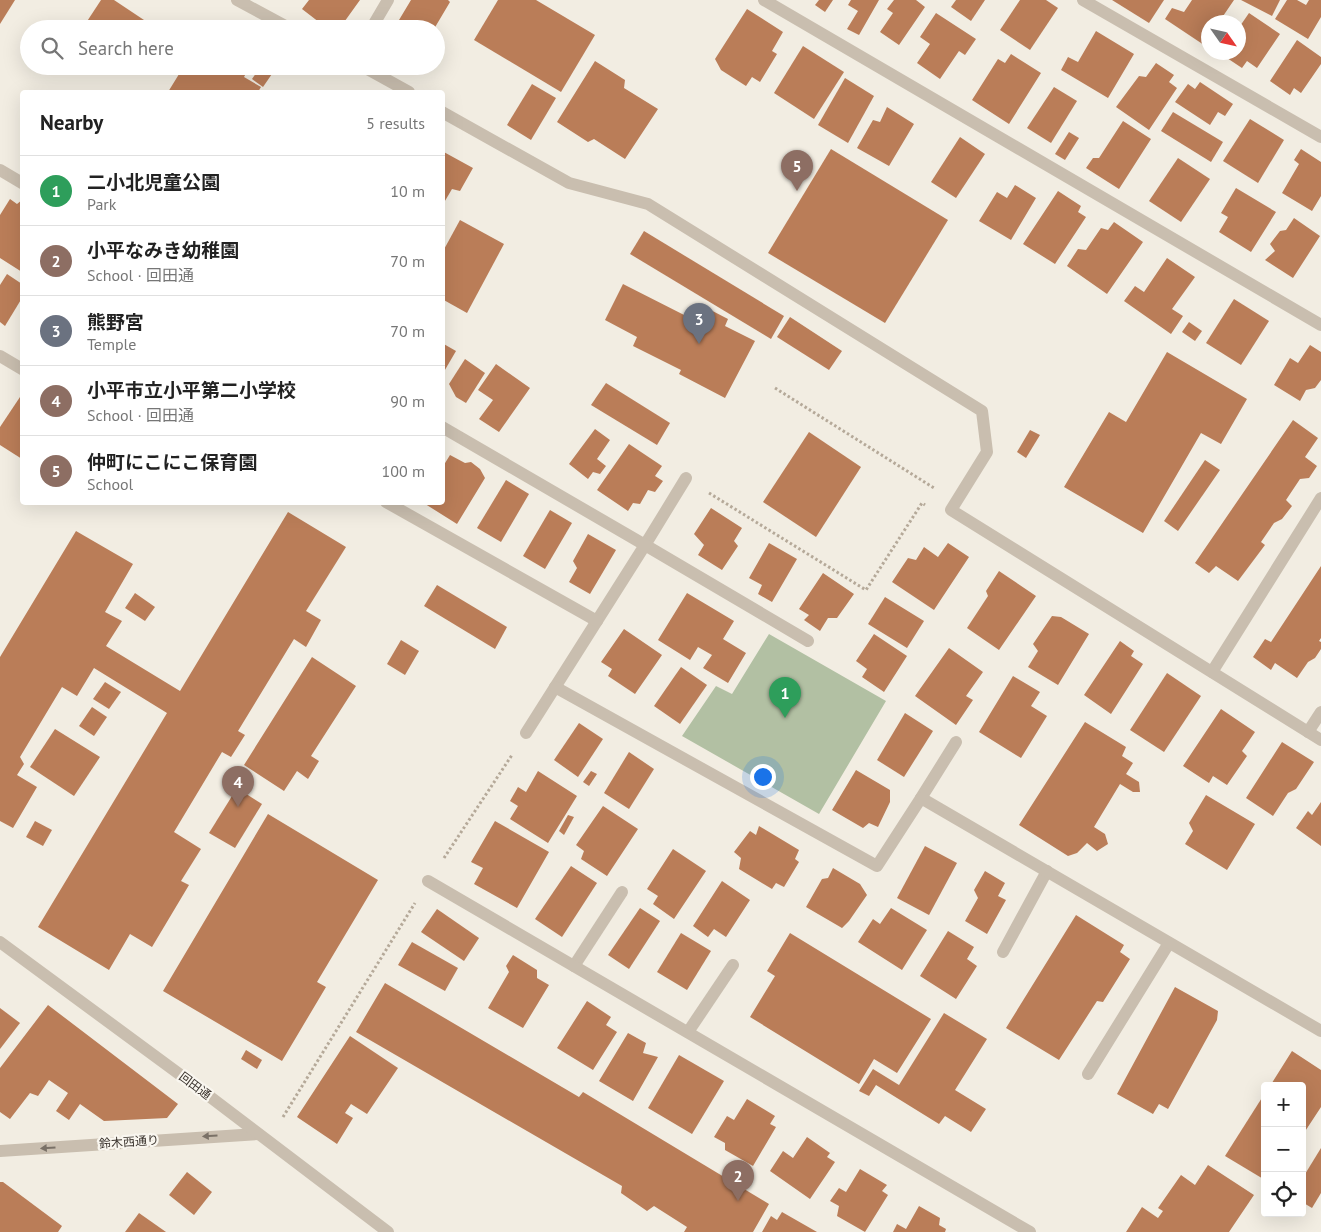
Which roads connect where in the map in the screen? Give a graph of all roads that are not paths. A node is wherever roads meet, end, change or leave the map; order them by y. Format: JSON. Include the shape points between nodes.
{"nodes":[{"id":1,"x":237,"y":0,"type":"edge"},
{"id":2,"x":388,"y":0,"type":"edge"},
{"id":3,"x":764,"y":0,"type":"edge"},
{"id":4,"x":1083,"y":0,"type":"edge"},
{"id":5,"x":275,"y":20,"type":"edge"},
{"id":6,"x":377,"y":20,"type":"edge"},
{"id":7,"x":378,"y":75,"type":"edge"},
{"id":8,"x":405,"y":90,"type":"edge"},
{"id":9,"x":445,"y":114,"type":"edge"},
{"id":10,"x":1321,"y":137,"type":"edge"},
{"id":11,"x":0,"y":170,"type":"edge"},
{"id":12,"x":20,"y":182,"type":"edge"},
{"id":13,"x":1321,"y":325,"type":"edge"},
{"id":14,"x":0,"y":356,"type":"edge"},
{"id":15,"x":20,"y":368,"type":"edge"},
{"id":16,"x":445,"y":429,"type":"edge"},
{"id":17,"x":686,"y":478,"type":"road end"},
{"id":18,"x":1321,"y":498,"type":"edge"},
{"id":19,"x":391,"y":505,"type":"edge"},
{"id":20,"x":645,"y":545,"type":"junction"},
{"id":21,"x":597,"y":621,"type":"junction"},
{"id":22,"x":808,"y":641,"type":"dead end"},
{"id":23,"x":1212,"y":672,"type":"junction"},
{"id":24,"x":555,"y":687,"type":"junction"},
{"id":25,"x":1321,"y":712,"type":"edge"},
{"id":26,"x":1308,"y":732,"type":"junction"},
{"id":27,"x":526,"y":733,"type":"road end"},
{"id":28,"x":1321,"y":740,"type":"edge"},
{"id":29,"x":956,"y":742,"type":"dead end"},
{"id":30,"x":922,"y":798,"type":"junction"},
{"id":31,"x":1047,"y":871,"type":"junction"},
{"id":32,"x":428,"y":881,"type":"road end"},
{"id":33,"x":622,"y":892,"type":"dead end"},
{"id":34,"x":0,"y":942,"type":"edge"},
{"id":35,"x":1170,"y":943,"type":"junction"},
{"id":36,"x":1003,"y":952,"type":"dead end"},
{"id":37,"x":733,"y":965,"type":"dead end"},
{"id":38,"x":574,"y":966,"type":"junction"},
{"id":39,"x":1321,"y":1031,"type":"edge"},
{"id":40,"x":688,"y":1032,"type":"junction"},
{"id":41,"x":1088,"y":1074,"type":"dead end"},
{"id":42,"x":263,"y":1137,"type":"junction"},
{"id":43,"x":0,"y":1151,"type":"edge"},
{"id":44,"x":388,"y":1232,"type":"edge"},
{"id":45,"x":1030,"y":1232,"type":"edge"}],
"edges":[{"from":1,"to":5,"type":"street"},
{"from":2,"to":6,"type":"street"},
{"from":3,"to":13,"type":"street"},
{"from":4,"to":10,"type":"street"},
{"from":7,"to":8,"type":"street"},
{"from":9,"to":23,"type":"street","via":[[569,183],[648,204],[982,411],[987,452],[954,506]]},
{"from":11,"to":12,"type":"street"},
{"from":14,"to":15,"type":"street"},
{"from":16,"to":20,"type":"street"},
{"from":17,"to":20,"type":"street"},
{"from":18,"to":23,"type":"street"},
{"from":19,"to":21,"type":"street"},
{"from":20,"to":21,"type":"street"},
{"from":20,"to":22,"type":"street"},
{"from":21,"to":24,"type":"street"},
{"from":23,"to":26,"type":"street"},
{"from":24,"to":27,"type":"street"},
{"from":24,"to":30,"type":"street","via":[[877,866]]},
{"from":25,"to":26,"type":"street"},
{"from":26,"to":28,"type":"street"},
{"from":29,"to":30,"type":"street"},
{"from":30,"to":31,"type":"street"},
{"from":31,"to":35,"type":"street"},
{"from":31,"to":36,"type":"street"},
{"from":32,"to":38,"type":"street"},
{"from":33,"to":38,"type":"street"},
{"from":34,"to":42,"type":"street","name":"回田通"},
{"from":35,"to":39,"type":"street"},
{"from":35,"to":41,"type":"street"},
{"from":37,"to":40,"type":"street"},
{"from":38,"to":40,"type":"street"},
{"from":40,"to":45,"type":"street"},
{"from":42,"to":43,"type":"street","name":"鈴木西通り","one_way":true},
{"from":42,"to":44,"type":"street","name":"回田通"}]}
